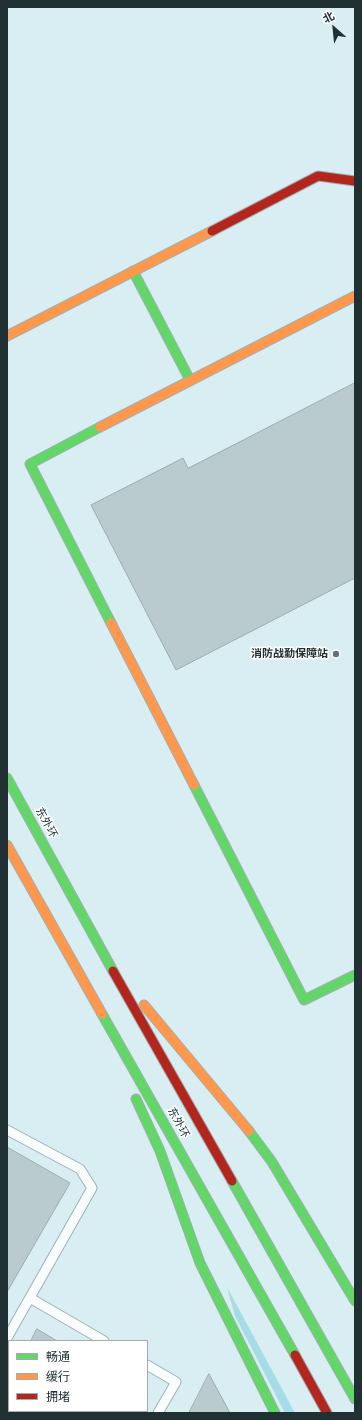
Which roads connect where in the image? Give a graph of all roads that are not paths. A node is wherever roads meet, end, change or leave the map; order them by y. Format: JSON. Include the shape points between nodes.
{"nodes":[{"id":1,"x":355,"y":181,"type":"edge"},
{"id":2,"x":133,"y":271,"type":"junction"},
{"id":3,"x":355,"y":296,"type":"edge"},
{"id":4,"x":7,"y":336,"type":"edge"},
{"id":5,"x":190,"y":380,"type":"junction"},
{"id":6,"x":7,"y":778,"type":"edge"},
{"id":7,"x":7,"y":845,"type":"edge"},
{"id":8,"x":110,"y":964,"type":"junction"},
{"id":9,"x":355,"y":975,"type":"edge"},
{"id":10,"x":82,"y":977,"type":"junction"},
{"id":11,"x":124,"y":1072,"type":"dead end"},
{"id":12,"x":134,"y":1093,"type":"dead end"},
{"id":13,"x":7,"y":1130,"type":"edge"},
{"id":14,"x":30,"y":1298,"type":"junction"},
{"id":15,"x":355,"y":1301,"type":"edge"},
{"id":16,"x":7,"y":1338,"type":"edge"},
{"id":17,"x":102,"y":1340,"type":"edge"},
{"id":18,"x":148,"y":1366,"type":"edge"},
{"id":19,"x":355,"y":1399,"type":"edge"},
{"id":20,"x":158,"y":1413,"type":"edge"},
{"id":21,"x":275,"y":1413,"type":"edge"},
{"id":22,"x":327,"y":1413,"type":"edge"}],
"edges":[{"from":1,"to":2,"type":"main road","via":[[318,176]]},
{"from":2,"to":4,"type":"main road"},
{"from":2,"to":5,"type":"main road"},
{"from":3,"to":5,"type":"main road"},
{"from":5,"to":9,"type":"main road","via":[[30,464],[304,1000]]},
{"from":6,"to":8,"type":"main road","name":"东外环"},
{"from":7,"to":10,"type":"main road","name":"东外环"},
{"from":8,"to":15,"type":"main road","via":[[241,1120],[272,1162]]},
{"from":8,"to":19,"type":"main road"},
{"from":10,"to":11,"type":"main road"},
{"from":10,"to":22,"type":"main road","name":"东外环"},
{"from":12,"to":21,"type":"main road","via":[[160,1151],[200,1263]]},
{"from":13,"to":14,"type":"lane","via":[[80,1169],[92,1188]]},
{"from":14,"to":16,"type":"lane"},
{"from":14,"to":17,"type":"lane"},
{"from":18,"to":20,"type":"lane","via":[[176,1382]]}]}
